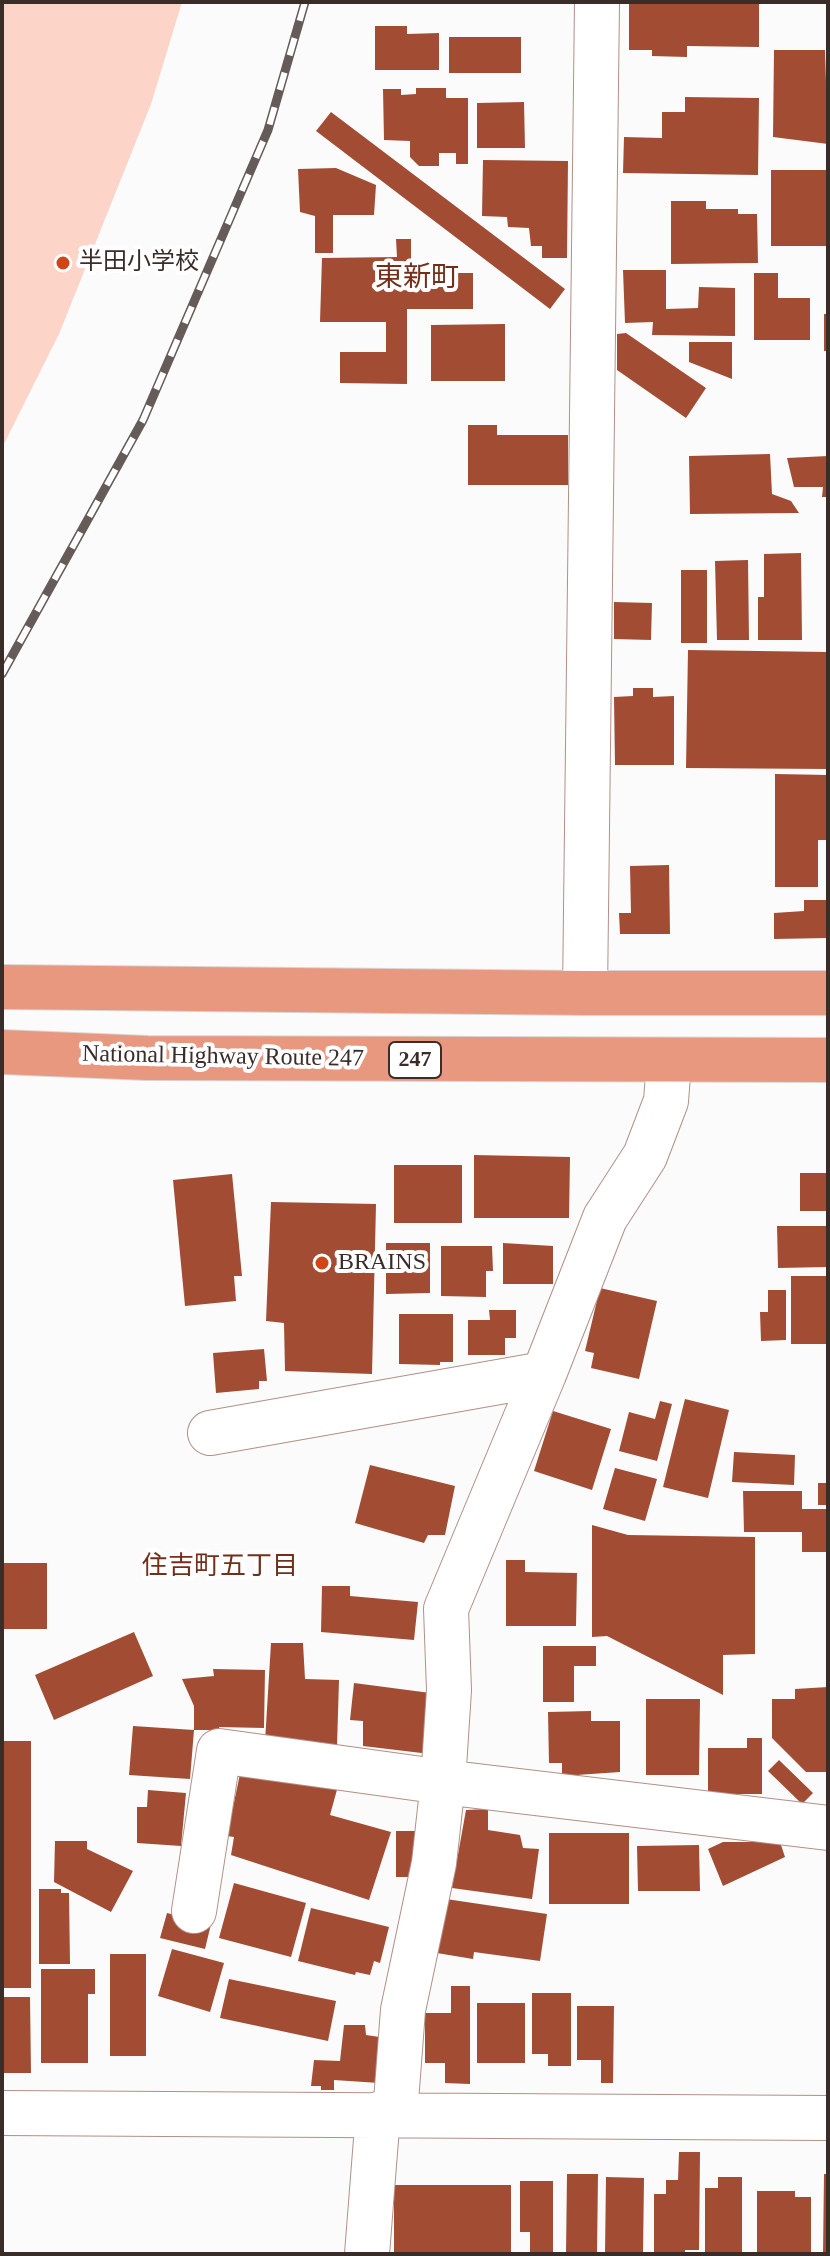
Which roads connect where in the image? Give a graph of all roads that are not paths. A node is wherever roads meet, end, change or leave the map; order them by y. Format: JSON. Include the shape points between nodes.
{"nodes":[{"id":1,"x":597,"y":2,"type":"edge"},
{"id":2,"x":2,"y":987,"type":"edge"},
{"id":3,"x":585,"y":993,"type":"junction"},
{"id":4,"x":828,"y":993,"type":"edge"},
{"id":5,"x":2,"y":1052,"type":"edge"},
{"id":6,"x":828,"y":1060,"type":"edge"},
{"id":7,"x":669,"y":1062,"type":"junction"},
{"id":8,"x":544,"y":1374,"type":"junction"},
{"id":9,"x":210,"y":1433,"type":"dead end"},
{"id":10,"x":443,"y":1782,"type":"junction"},
{"id":11,"x":828,"y":1828,"type":"edge"},
{"id":12,"x":194,"y":1911,"type":"dead end"},
{"id":13,"x":2,"y":2113,"type":"edge"},
{"id":14,"x":386,"y":2114,"type":"junction"},
{"id":15,"x":828,"y":2118,"type":"edge"},
{"id":16,"x":367,"y":2254,"type":"edge"}],
"edges":[{"from":1,"to":3,"type":"street"},
{"from":2,"to":3,"type":"highway"},
{"from":3,"to":4,"type":"highway"},
{"from":5,"to":7,"type":"highway","name":"National Highway Route 247","number":"247"},
{"from":6,"to":7,"type":"highway","name":"National Highway Route 247","number":"247"},
{"from":7,"to":8,"type":"street","via":[[666,1101],[645,1156],[605,1218]]},
{"from":8,"to":9,"type":"street"},
{"from":8,"to":10,"type":"street","via":[[446,1609],[449,1690]]},
{"from":10,"to":11,"type":"street"},
{"from":10,"to":12,"type":"street","via":[[219,1751]]},
{"from":10,"to":14,"type":"street","via":[[434,1863]]},
{"from":13,"to":14,"type":"street"},
{"from":14,"to":15,"type":"street"},
{"from":14,"to":16,"type":"street"}]}
